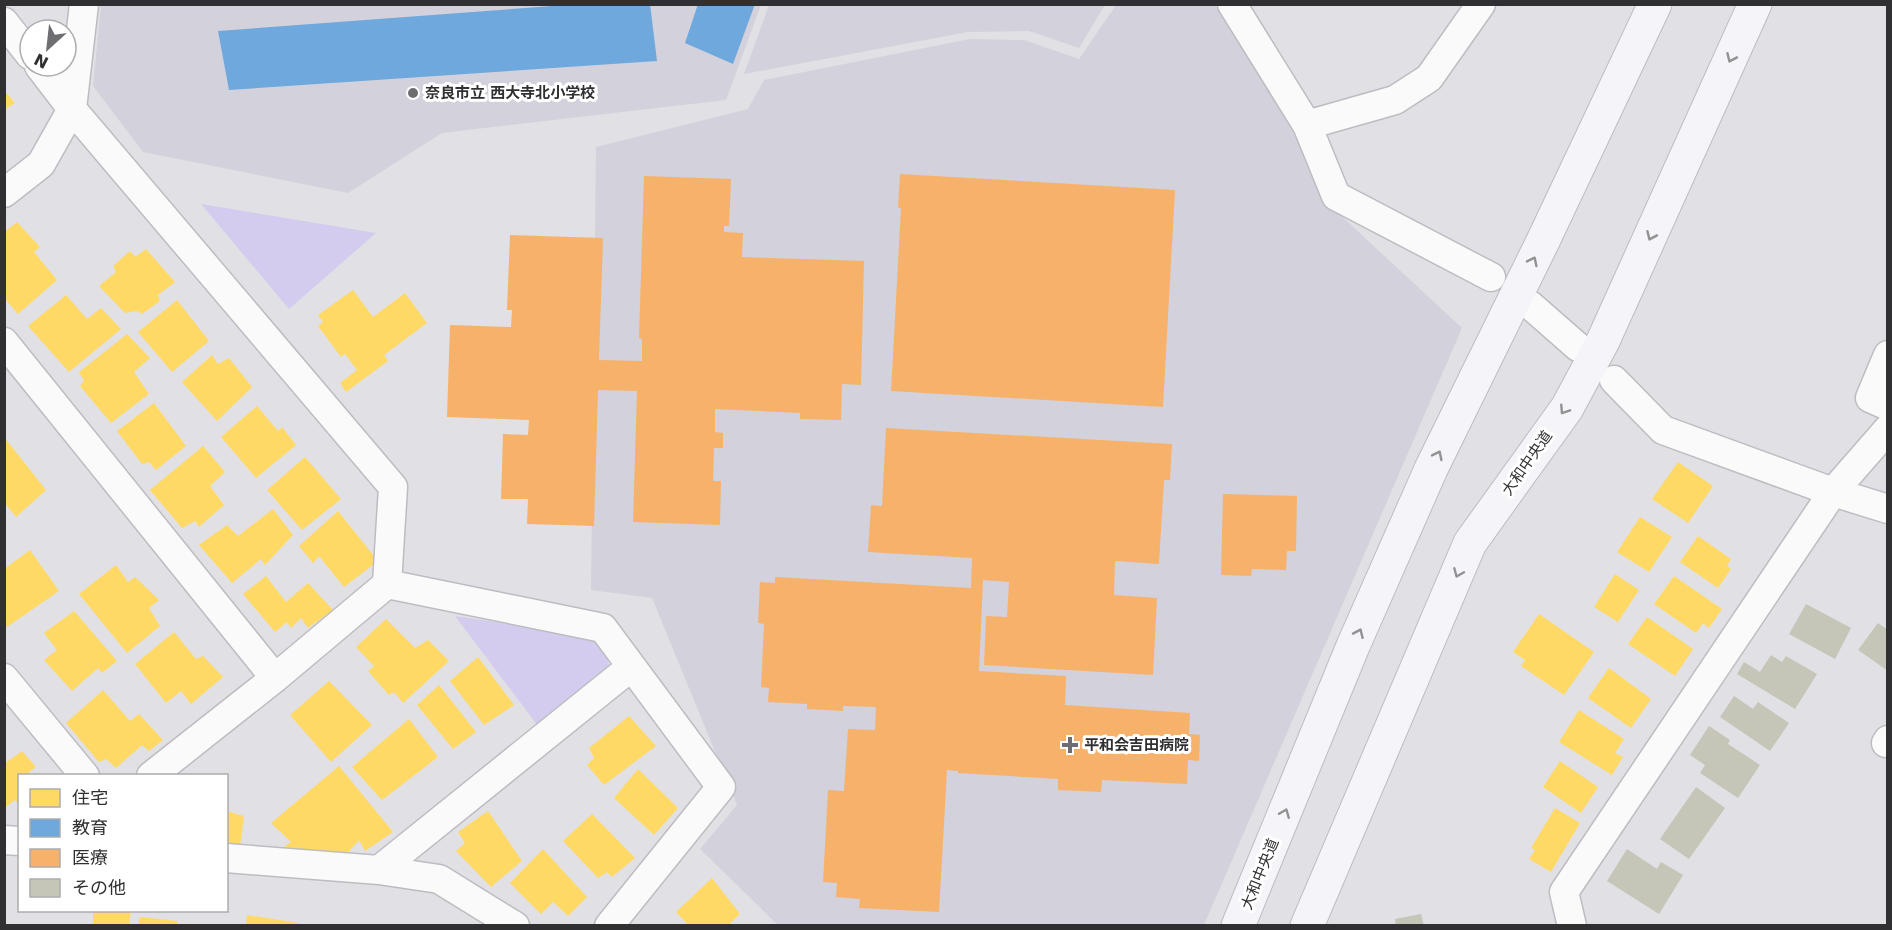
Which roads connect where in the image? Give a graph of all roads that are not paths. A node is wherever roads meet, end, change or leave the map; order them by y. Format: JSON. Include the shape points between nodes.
{"nodes":[{"id":1,"x":84,"y":4,"type":"edge"},
{"id":2,"x":1232,"y":4,"type":"edge"},
{"id":3,"x":1481,"y":4,"type":"edge"},
{"id":4,"x":1655,"y":4,"type":"edge"},
{"id":5,"x":1755,"y":4,"type":"edge"},
{"id":6,"x":4,"y":22,"type":"edge"},
{"id":7,"x":18,"y":40,"type":"edge"},
{"id":8,"x":48,"y":78,"type":"edge"},
{"id":9,"x":72,"y":109,"type":"junction"},
{"id":10,"x":1307,"y":125,"type":"junction"},
{"id":11,"x":4,"y":193,"type":"edge"},
{"id":12,"x":1491,"y":277,"type":"dead end"},
{"id":13,"x":1530,"y":305,"type":"dead end"},
{"id":14,"x":4,"y":342,"type":"edge"},
{"id":15,"x":1578,"y":347,"type":"dead end"},
{"id":16,"x":1887,"y":355,"type":"edge"},
{"id":17,"x":1614,"y":380,"type":"dead end"},
{"id":18,"x":1887,"y":406,"type":"edge"},
{"id":19,"x":1887,"y":429,"type":"edge"},
{"id":20,"x":1833,"y":492,"type":"junction"},
{"id":21,"x":1887,"y":509,"type":"edge"},
{"id":22,"x":387,"y":584,"type":"junction"},
{"id":23,"x":631,"y":666,"type":"junction"},
{"id":24,"x":4,"y":678,"type":"edge"},
{"id":25,"x":275,"y":678,"type":"junction"},
{"id":26,"x":83,"y":774,"type":"edge"},
{"id":27,"x":155,"y":774,"type":"edge"},
{"id":28,"x":228,"y":858,"type":"edge"},
{"id":29,"x":379,"y":870,"type":"junction"},
{"id":30,"x":515,"y":926,"type":"edge"},
{"id":31,"x":609,"y":926,"type":"edge"},
{"id":32,"x":1238,"y":926,"type":"edge"},
{"id":33,"x":1307,"y":926,"type":"edge"},
{"id":34,"x":1572,"y":926,"type":"edge"}],
"edges":[{"from":1,"to":9,"type":"street"},
{"from":2,"to":10,"type":"street"},
{"from":3,"to":10,"type":"street","via":[[1429,78],[1395,100]]},
{"from":32,"to":4,"type":"street","name":"大和中央道","one_way":true,"via":[[1431,469]]},
{"from":5,"to":33,"type":"street","name":"大和中央道","one_way":true,"via":[[1603,341],[1567,408],[1470,543]]},
{"from":6,"to":7,"type":"street"},
{"from":8,"to":9,"type":"street"},
{"from":9,"to":11,"type":"street","via":[[41,164]]},
{"from":9,"to":22,"type":"street","via":[[393,487]]},
{"from":10,"to":12,"type":"street","via":[[1336,196]]},
{"from":13,"to":15,"type":"street"},
{"from":14,"to":25,"type":"street"},
{"from":16,"to":18,"type":"street","via":[[1870,398]]},
{"from":17,"to":20,"type":"street","via":[[1663,430]]},
{"from":19,"to":20,"type":"street"},
{"from":20,"to":21,"type":"street"},
{"from":20,"to":34,"type":"street","via":[[1563,892]]},
{"from":22,"to":23,"type":"street","via":[[603,628]]},
{"from":22,"to":25,"type":"street"},
{"from":23,"to":29,"type":"street"},
{"from":23,"to":31,"type":"street","via":[[721,787]]},
{"from":24,"to":26,"type":"street"},
{"from":25,"to":27,"type":"street"},
{"from":28,"to":29,"type":"street"},
{"from":29,"to":30,"type":"street","via":[[439,879]]}]}
